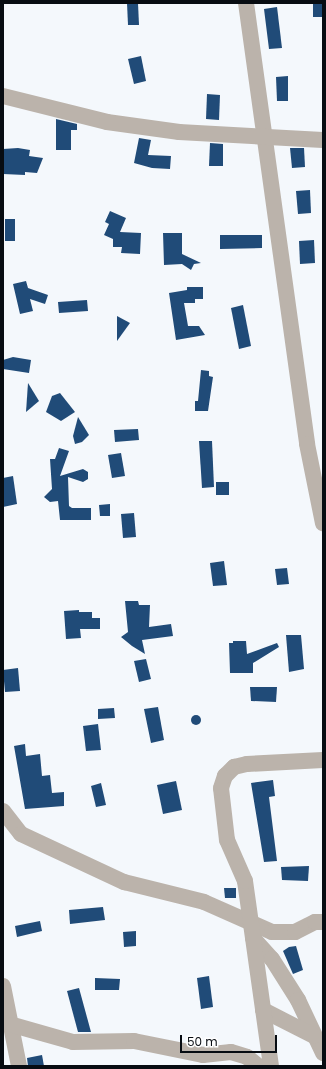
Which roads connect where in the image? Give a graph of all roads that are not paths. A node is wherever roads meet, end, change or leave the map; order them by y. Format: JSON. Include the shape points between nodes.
{"nodes":[{"id":1,"x":246,"y":3,"type":"edge"},
{"id":2,"x":3,"y":96,"type":"edge"},
{"id":3,"x":264,"y":138,"type":"junction"},
{"id":4,"x":323,"y":140,"type":"edge"},
{"id":5,"x":323,"y":523,"type":"edge"},
{"id":6,"x":323,"y":760,"type":"edge"},
{"id":7,"x":3,"y":811,"type":"edge"},
{"id":8,"x":323,"y":922,"type":"edge"},
{"id":9,"x":252,"y":931,"type":"junction"},
{"id":10,"x":3,"y":986,"type":"edge"},
{"id":11,"x":263,"y":1010,"type":"junction"},
{"id":12,"x":13,"y":1025,"type":"junction"},
{"id":13,"x":314,"y":1036,"type":"junction"},
{"id":14,"x":323,"y":1054,"type":"edge"},
{"id":15,"x":19,"y":1066,"type":"edge"},
{"id":16,"x":258,"y":1066,"type":"edge"},
{"id":17,"x":271,"y":1066,"type":"edge"}],
"edges":[{"from":1,"to":3,"type":"street"},
{"from":2,"to":3,"type":"street","via":[[107,122],[179,132]]},
{"from":3,"to":4,"type":"street"},
{"from":3,"to":5,"type":"street","via":[[307,444]]},
{"from":6,"to":9,"type":"street","via":[[247,764],[234,767],[225,776],[221,788],[227,840],[245,881]]},
{"from":7,"to":9,"type":"street","via":[[21,834],[68,857],[124,882],[204,902]]},
{"from":8,"to":9,"type":"street","via":[[315,922],[295,932]]},
{"from":9,"to":11,"type":"street"},
{"from":9,"to":13,"type":"street","via":[[298,1000]]},
{"from":10,"to":12,"type":"street"},
{"from":11,"to":13,"type":"street"},
{"from":11,"to":17,"type":"street"},
{"from":12,"to":15,"type":"street"},
{"from":12,"to":16,"type":"street","via":[[73,1042],[134,1041],[203,1055],[231,1052],[247,1058]]},
{"from":13,"to":14,"type":"street"}]}
